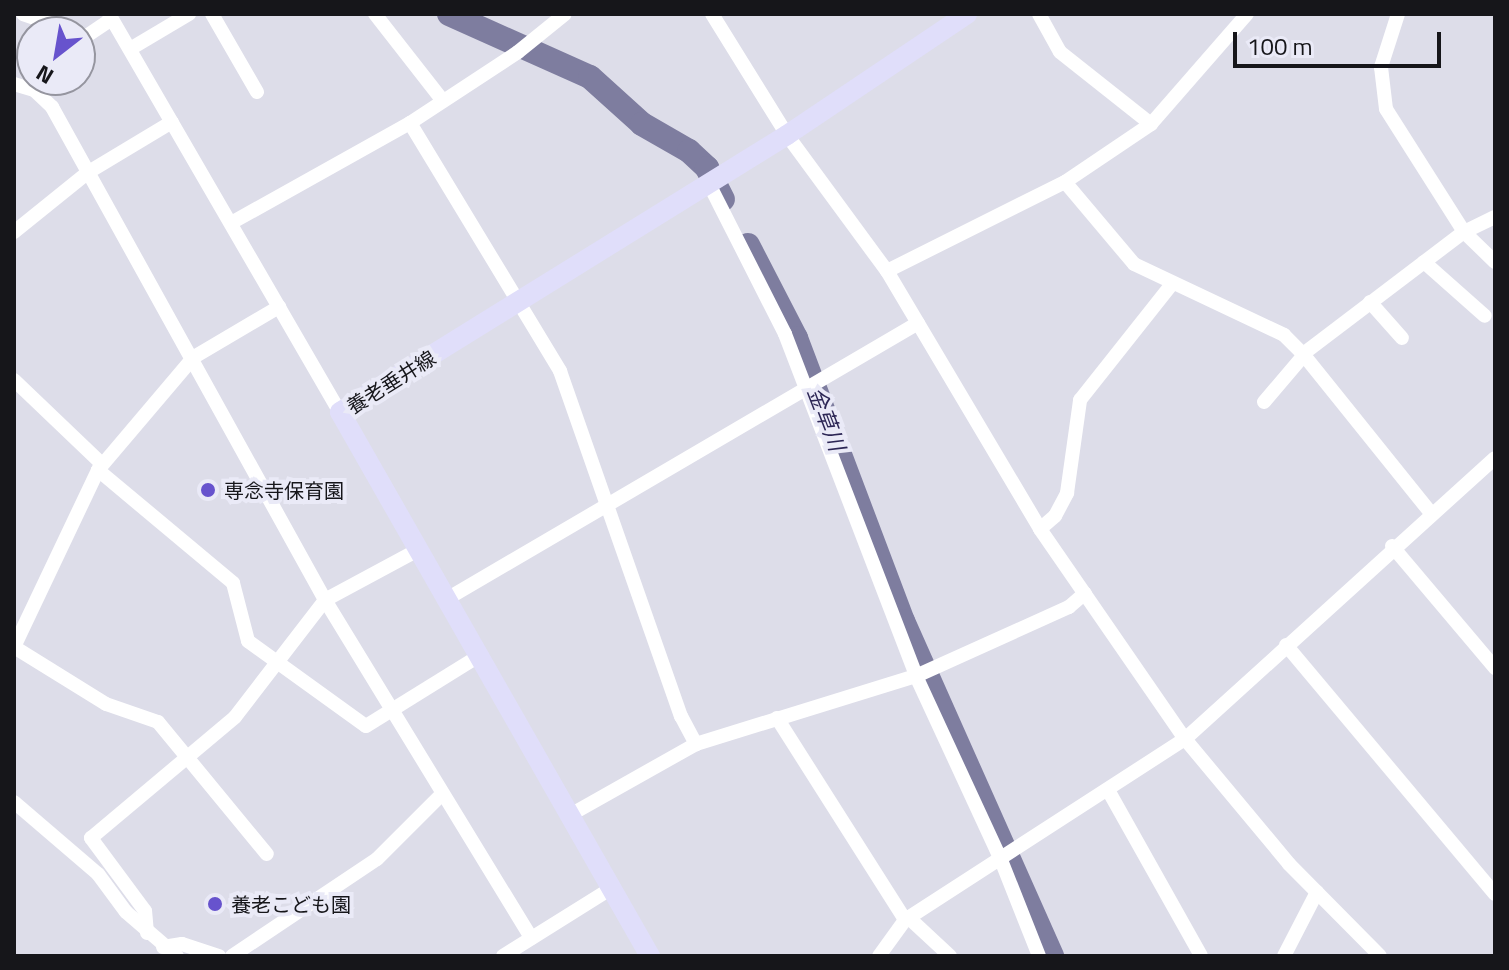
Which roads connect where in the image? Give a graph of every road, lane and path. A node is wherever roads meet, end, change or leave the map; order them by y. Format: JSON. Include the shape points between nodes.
{"nodes":[{"id":1,"x":189,"y":14,"type":"edge"},
{"id":2,"x":212,"y":14,"type":"edge"},
{"id":3,"x":375,"y":14,"type":"edge"},
{"id":4,"x":565,"y":14,"type":"edge"},
{"id":5,"x":712,"y":14,"type":"edge"},
{"id":6,"x":967,"y":14,"type":"edge"},
{"id":7,"x":1039,"y":14,"type":"edge"},
{"id":8,"x":1247,"y":14,"type":"edge"},
{"id":9,"x":1398,"y":14,"type":"edge"},
{"id":10,"x":110,"y":16,"type":"edge"},
{"id":11,"x":130,"y":49,"type":"junction"},
{"id":12,"x":14,"y":84,"type":"edge"},
{"id":13,"x":257,"y":92,"type":"dead end"},
{"id":14,"x":443,"y":101,"type":"junction"},
{"id":15,"x":172,"y":122,"type":"junction"},
{"id":16,"x":410,"y":123,"type":"junction"},
{"id":17,"x":1151,"y":124,"type":"junction"},
{"id":18,"x":787,"y":135,"type":"junction"},
{"id":19,"x":87,"y":173,"type":"junction"},
{"id":20,"x":713,"y":182,"type":"junction"},
{"id":21,"x":1065,"y":182,"type":"junction"},
{"id":22,"x":1495,"y":217,"type":"edge"},
{"id":23,"x":231,"y":223,"type":"junction"},
{"id":24,"x":14,"y":232,"type":"edge"},
{"id":25,"x":1464,"y":232,"type":"junction"},
{"id":26,"x":1424,"y":262,"type":"junction"},
{"id":27,"x":1495,"y":262,"type":"edge"},
{"id":28,"x":887,"y":271,"type":"junction"},
{"id":29,"x":1172,"y":284,"type":"junction"},
{"id":30,"x":521,"y":301,"type":"junction"},
{"id":31,"x":1370,"y":302,"type":"junction"},
{"id":32,"x":279,"y":307,"type":"junction"},
{"id":33,"x":1485,"y":316,"type":"dead end"},
{"id":34,"x":918,"y":323,"type":"junction"},
{"id":35,"x":1402,"y":338,"type":"dead end"},
{"id":36,"x":1304,"y":354,"type":"junction"},
{"id":37,"x":194,"y":357,"type":"junction"},
{"id":38,"x":14,"y":380,"type":"edge"},
{"id":39,"x":806,"y":389,"type":"junction"},
{"id":40,"x":1264,"y":402,"type":"dead end"},
{"id":41,"x":340,"y":412,"type":"junction"},
{"id":42,"x":1495,"y":458,"type":"edge"},
{"id":43,"x":100,"y":467,"type":"junction"},
{"id":44,"x":609,"y":503,"type":"junction"},
{"id":45,"x":1430,"y":512,"type":"junction"},
{"id":46,"x":1040,"y":529,"type":"junction"},
{"id":47,"x":1392,"y":546,"type":"junction"},
{"id":48,"x":418,"y":550,"type":"junction"},
{"id":49,"x":1085,"y":593,"type":"junction"},
{"id":50,"x":325,"y":600,"type":"junction"},
{"id":51,"x":445,"y":600,"type":"junction"},
{"id":52,"x":16,"y":636,"type":"edge"},
{"id":53,"x":1286,"y":645,"type":"junction"},
{"id":54,"x":479,"y":656,"type":"junction"},
{"id":55,"x":278,"y":662,"type":"junction"},
{"id":56,"x":1495,"y":668,"type":"edge"},
{"id":57,"x":916,"y":676,"type":"junction"},
{"id":58,"x":391,"y":709,"type":"junction"},
{"id":59,"x":777,"y":718,"type":"junction"},
{"id":60,"x":1185,"y":739,"type":"junction"},
{"id":61,"x":696,"y":744,"type":"junction"},
{"id":62,"x":189,"y":758,"type":"junction"},
{"id":63,"x":1108,"y":790,"type":"junction"},
{"id":64,"x":442,"y":794,"type":"junction"},
{"id":65,"x":14,"y":802,"type":"edge"},
{"id":66,"x":570,"y":815,"type":"junction"},
{"id":67,"x":267,"y":854,"type":"dead end"},
{"id":68,"x":1001,"y":860,"type":"junction"},
{"id":69,"x":612,"y":888,"type":"junction"},
{"id":70,"x":1317,"y":892,"type":"junction"},
{"id":71,"x":1495,"y":894,"type":"edge"},
{"id":72,"x":907,"y":919,"type":"junction"},
{"id":73,"x":147,"y":933,"type":"junction"},
{"id":74,"x":531,"y":938,"type":"junction"},
{"id":75,"x":163,"y":947,"type":"junction"},
{"id":76,"x":177,"y":956,"type":"edge"},
{"id":77,"x":219,"y":956,"type":"edge"},
{"id":78,"x":232,"y":956,"type":"edge"},
{"id":79,"x":503,"y":956,"type":"edge"},
{"id":80,"x":650,"y":956,"type":"edge"},
{"id":81,"x":879,"y":956,"type":"edge"},
{"id":82,"x":950,"y":956,"type":"edge"},
{"id":83,"x":1039,"y":956,"type":"edge"},
{"id":84,"x":1201,"y":956,"type":"edge"},
{"id":85,"x":1284,"y":956,"type":"edge"},
{"id":86,"x":1380,"y":956,"type":"edge"}],
"edges":[{"from":1,"to":11,"type":"street"},
{"from":2,"to":13,"type":"street"},
{"from":3,"to":14,"type":"street"},
{"from":4,"to":14,"type":"street"},
{"from":5,"to":18,"type":"street"},
{"from":6,"to":18,"type":"main road","name":"養老垂井線"},
{"from":7,"to":17,"type":"street","via":[[1060,52]]},
{"from":8,"to":17,"type":"street"},
{"from":9,"to":25,"type":"street","via":[[1381,67],[1386,109]]},
{"from":10,"to":11,"type":"street"},
{"from":11,"to":15,"type":"street"},
{"from":12,"to":19,"type":"street","via":[[34,90],[52,107]]},
{"from":14,"to":16,"type":"street"},
{"from":15,"to":19,"type":"street"},
{"from":15,"to":23,"type":"street"},
{"from":16,"to":23,"type":"street"},
{"from":16,"to":30,"type":"street"},
{"from":17,"to":21,"type":"street"},
{"from":18,"to":20,"type":"main road","name":"養老垂井線"},
{"from":18,"to":28,"type":"street"},
{"from":19,"to":24,"type":"street"},
{"from":19,"to":37,"type":"street"},
{"from":20,"to":30,"type":"main road","name":"養老垂井線"},
{"from":20,"to":39,"type":"street"},
{"from":21,"to":28,"type":"street"},
{"from":21,"to":29,"type":"street","via":[[1134,264]]},
{"from":22,"to":25,"type":"street"},
{"from":23,"to":32,"type":"street"},
{"from":25,"to":26,"type":"street"},
{"from":25,"to":27,"type":"street"},
{"from":26,"to":31,"type":"street"},
{"from":26,"to":33,"type":"street"},
{"from":28,"to":34,"type":"street"},
{"from":29,"to":36,"type":"street","via":[[1284,335]]},
{"from":29,"to":46,"type":"street","via":[[1080,400],[1067,493],[1055,516]]},
{"from":30,"to":41,"type":"main road","name":"養老垂井線"},
{"from":30,"to":44,"type":"street","via":[[560,371]]},
{"from":31,"to":35,"type":"street"},
{"from":31,"to":36,"type":"street"},
{"from":32,"to":37,"type":"street"},
{"from":32,"to":41,"type":"street"},
{"from":34,"to":39,"type":"street"},
{"from":34,"to":46,"type":"street"},
{"from":36,"to":40,"type":"street"},
{"from":36,"to":45,"type":"street"},
{"from":37,"to":43,"type":"street"},
{"from":37,"to":50,"type":"street"},
{"from":38,"to":43,"type":"street"},
{"from":39,"to":44,"type":"street"},
{"from":39,"to":57,"type":"street"},
{"from":41,"to":48,"type":"main road","name":"養老垂井線"},
{"from":42,"to":45,"type":"street"},
{"from":43,"to":52,"type":"street"},
{"from":43,"to":55,"type":"street","via":[[233,583],[248,641]]},
{"from":44,"to":51,"type":"street"},
{"from":44,"to":61,"type":"street","via":[[681,716]]},
{"from":45,"to":47,"type":"street"},
{"from":46,"to":49,"type":"street"},
{"from":47,"to":53,"type":"street"},
{"from":47,"to":56,"type":"street"},
{"from":48,"to":50,"type":"street"},
{"from":48,"to":51,"type":"main road","name":"養老垂井線"},
{"from":49,"to":57,"type":"street","via":[[1069,607]]},
{"from":49,"to":60,"type":"street"},
{"from":50,"to":55,"type":"street"},
{"from":50,"to":58,"type":"street"},
{"from":51,"to":54,"type":"main road","name":"養老垂井線"},
{"from":52,"to":62,"type":"street","via":[[14,647],[106,704],[158,722]]},
{"from":53,"to":60,"type":"street"},
{"from":53,"to":71,"type":"street"},
{"from":54,"to":58,"type":"street"},
{"from":54,"to":66,"type":"main road","name":"養老垂井線"},
{"from":55,"to":58,"type":"street","via":[[366,726]]},
{"from":55,"to":62,"type":"street","via":[[235,717]]},
{"from":57,"to":59,"type":"street"},
{"from":57,"to":68,"type":"street"},
{"from":58,"to":64,"type":"street"},
{"from":59,"to":61,"type":"street"},
{"from":59,"to":72,"type":"street"},
{"from":60,"to":63,"type":"street"},
{"from":60,"to":70,"type":"street"},
{"from":61,"to":66,"type":"street"},
{"from":62,"to":67,"type":"street"},
{"from":62,"to":73,"type":"street","via":[[91,838],[145,911]]},
{"from":63,"to":68,"type":"street"},
{"from":63,"to":84,"type":"street"},
{"from":64,"to":74,"type":"street"},
{"from":64,"to":78,"type":"street","via":[[377,859]]},
{"from":65,"to":73,"type":"street","via":[[98,874]]},
{"from":66,"to":69,"type":"main road","name":"養老垂井線"},
{"from":68,"to":72,"type":"street"},
{"from":68,"to":83,"type":"street"},
{"from":69,"to":74,"type":"street"},
{"from":69,"to":80,"type":"main road","name":"養老垂井線"},
{"from":70,"to":85,"type":"street"},
{"from":70,"to":86,"type":"street"},
{"from":72,"to":81,"type":"street"},
{"from":72,"to":82,"type":"street"},
{"from":73,"to":75,"type":"street"},
{"from":74,"to":79,"type":"street"},
{"from":75,"to":76,"type":"street"},
{"from":75,"to":77,"type":"street","via":[[182,944]]}]}
